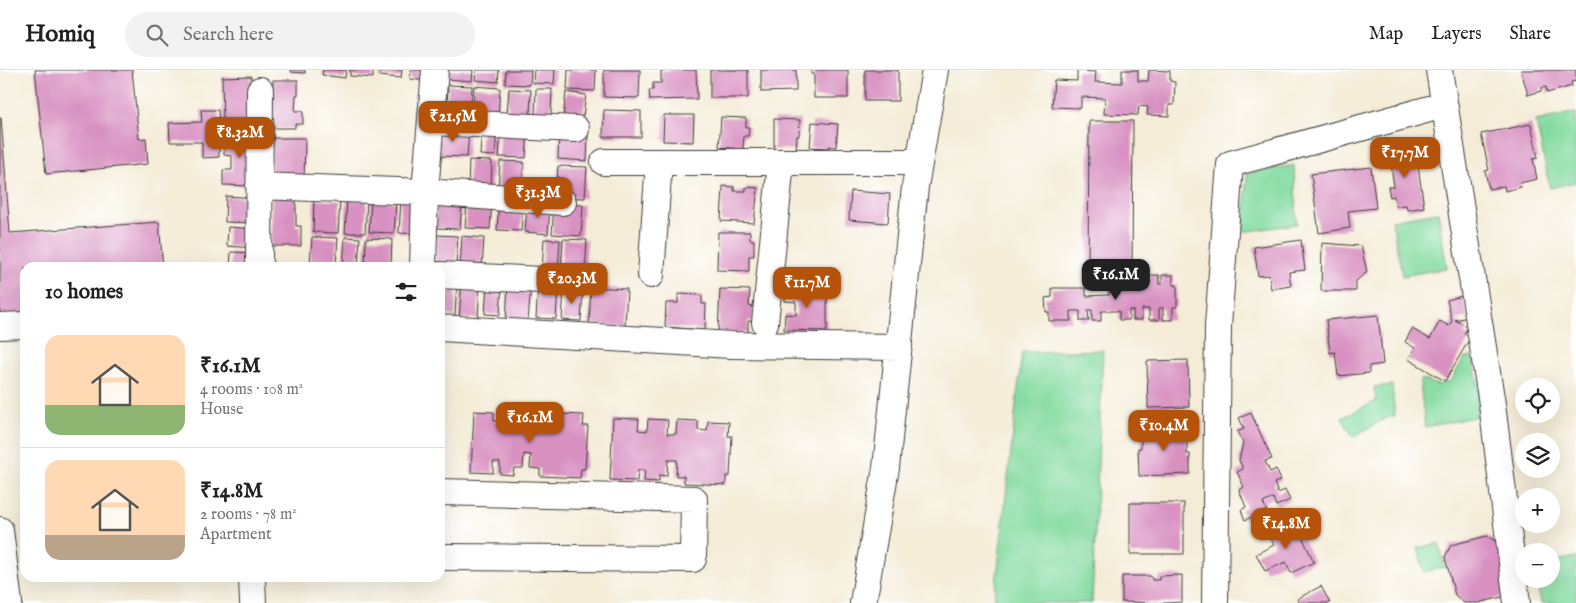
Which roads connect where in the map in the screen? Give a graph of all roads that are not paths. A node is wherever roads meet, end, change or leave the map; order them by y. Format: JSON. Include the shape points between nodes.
{"nodes":[{"id":1,"x":435,"y":70,"type":"edge"},
{"id":2,"x":935,"y":70,"type":"edge"},
{"id":3,"x":1438,"y":70,"type":"edge"},
{"id":4,"x":260,"y":90,"type":"dead end"},
{"id":5,"x":1444,"y":105,"type":"junction"},
{"id":6,"x":430,"y":122,"type":"junction"},
{"id":7,"x":576,"y":129,"type":"dead end"},
{"id":8,"x":604,"y":162,"type":"dead end"},
{"id":9,"x":659,"y":162,"type":"junction"},
{"id":10,"x":781,"y":162,"type":"junction"},
{"id":11,"x":919,"y":162,"type":"junction"},
{"id":12,"x":260,"y":186,"type":"junction"},
{"id":13,"x":425,"y":192,"type":"junction"},
{"id":14,"x":564,"y":202,"type":"dead end"},
{"id":15,"x":259,"y":262,"type":"edge"},
{"id":16,"x":423,"y":262,"type":"edge"},
{"id":17,"x":445,"y":275,"type":"edge"},
{"id":18,"x":651,"y":275,"type":"dead end"},
{"id":19,"x":581,"y":282,"type":"dead end"},
{"id":20,"x":765,"y":323,"type":"dead end"},
{"id":21,"x":20,"y":325,"type":"edge"},
{"id":22,"x":0,"y":326,"type":"edge"},
{"id":23,"x":445,"y":328,"type":"edge"},
{"id":24,"x":899,"y":347,"type":"junction"},
{"id":25,"x":445,"y":492,"type":"edge"},
{"id":26,"x":0,"y":530,"type":"edge"},
{"id":27,"x":445,"y":557,"type":"edge"},
{"id":28,"x":252,"y":582,"type":"edge"},
{"id":29,"x":9,"y":603,"type":"edge"},
{"id":30,"x":253,"y":603,"type":"edge"},
{"id":31,"x":863,"y":603,"type":"edge"},
{"id":32,"x":1215,"y":603,"type":"edge"},
{"id":33,"x":1517,"y":603,"type":"edge"}],
"edges":[{"from":1,"to":6,"type":"street"},
{"from":2,"to":11,"type":"street"},
{"from":3,"to":5,"type":"street"},
{"from":4,"to":12,"type":"street"},
{"from":5,"to":32,"type":"street","via":[[1230,164],[1218,326]]},
{"from":5,"to":33,"type":"street","via":[[1492,404]]},
{"from":6,"to":7,"type":"street"},
{"from":6,"to":13,"type":"street"},
{"from":8,"to":9,"type":"street"},
{"from":9,"to":10,"type":"street"},
{"from":9,"to":18,"type":"street"},
{"from":10,"to":11,"type":"street"},
{"from":10,"to":20,"type":"street"},
{"from":11,"to":24,"type":"street"},
{"from":12,"to":13,"type":"street"},
{"from":12,"to":15,"type":"street"},
{"from":13,"to":14,"type":"street"},
{"from":13,"to":16,"type":"street"},
{"from":17,"to":19,"type":"street"},
{"from":21,"to":22,"type":"street"},
{"from":23,"to":24,"type":"street","via":[[732,345]]},
{"from":24,"to":31,"type":"street","via":[[886,468]]},
{"from":25,"to":27,"type":"street","via":[[694,499],[693,559]]},
{"from":26,"to":29,"type":"street"},
{"from":28,"to":30,"type":"street"}]}
